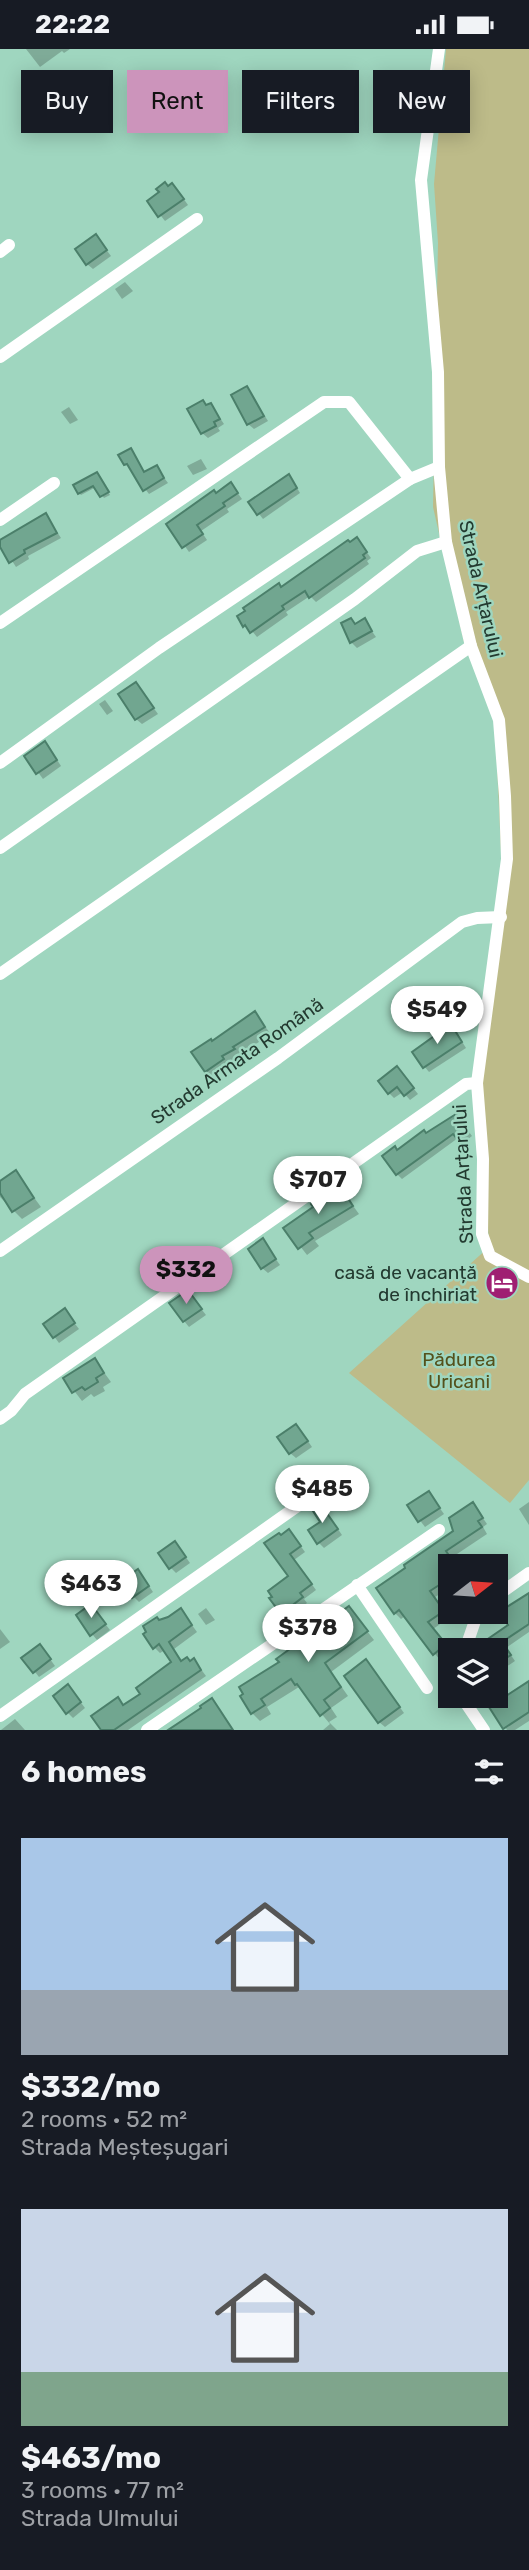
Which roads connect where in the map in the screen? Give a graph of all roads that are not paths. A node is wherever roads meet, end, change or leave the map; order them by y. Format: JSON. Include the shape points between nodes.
{"nodes":[{"id":1,"x":439,"y":49,"type":"edge"},
{"id":2,"x":197,"y":219,"type":"dead end"},
{"id":3,"x":0,"y":357,"type":"edge"},
{"id":4,"x":439,"y":467,"type":"junction"},
{"id":5,"x":410,"y":479,"type":"junction"},
{"id":6,"x":54,"y":483,"type":"dead end"},
{"id":7,"x":0,"y":520,"type":"edge"},
{"id":8,"x":446,"y":542,"type":"junction"},
{"id":9,"x":0,"y":623,"type":"edge"},
{"id":10,"x":471,"y":646,"type":"junction"},
{"id":11,"x":0,"y":763,"type":"edge"},
{"id":12,"x":0,"y":848,"type":"edge"},
{"id":13,"x":501,"y":916,"type":"junction"},
{"id":14,"x":0,"y":974,"type":"edge"},
{"id":15,"x":477,"y":1083,"type":"junction"},
{"id":16,"x":0,"y":1251,"type":"edge"},
{"id":17,"x":529,"y":1277,"type":"edge"},
{"id":18,"x":0,"y":1419,"type":"edge"},
{"id":19,"x":333,"y":1481,"type":"dead end"},
{"id":20,"x":439,"y":1530,"type":"dead end"},
{"id":21,"x":529,"y":1573,"type":"edge"},
{"id":22,"x":357,"y":1584,"type":"junction"},
{"id":23,"x":508,"y":1588,"type":"edge"},
{"id":24,"x":427,"y":1688,"type":"dead end"},
{"id":25,"x":469,"y":1708,"type":"edge"},
{"id":26,"x":0,"y":1716,"type":"edge"},
{"id":27,"x":147,"y":1730,"type":"edge"},
{"id":28,"x":484,"y":1730,"type":"edge"}],
"edges":[{"from":1,"to":4,"type":"street","name":"Strada Arțarului","via":[[421,180],[438,372]]},
{"from":2,"to":3,"type":"street"},
{"from":4,"to":5,"type":"street"},
{"from":4,"to":8,"type":"street","name":"Strada Arțarului"},
{"from":5,"to":9,"type":"street","via":[[349,402],[324,402]]},
{"from":5,"to":11,"type":"street","via":[[159,647]]},
{"from":6,"to":7,"type":"street"},
{"from":8,"to":10,"type":"street","name":"Strada Arțarului"},
{"from":8,"to":12,"type":"street","via":[[417,551]]},
{"from":10,"to":13,"type":"street","name":"Strada Arțarului","via":[[502,736],[507,859]]},
{"from":10,"to":14,"type":"street"},
{"from":13,"to":15,"type":"street","name":"Strada Arțarului"},
{"from":13,"to":16,"type":"street","name":"Strada Armata Română","via":[[462,922],[278,1059]]},
{"from":15,"to":17,"type":"street","name":"Strada Arțarului","via":[[485,1249],[489,1256]]},
{"from":15,"to":18,"type":"street","via":[[466,1084],[168,1292],[26,1394]]},
{"from":19,"to":26,"type":"street"},
{"from":20,"to":22,"type":"street"},
{"from":21,"to":23,"type":"street"},
{"from":22,"to":24,"type":"street"},
{"from":22,"to":27,"type":"street"},
{"from":25,"to":28,"type":"street"}]}
